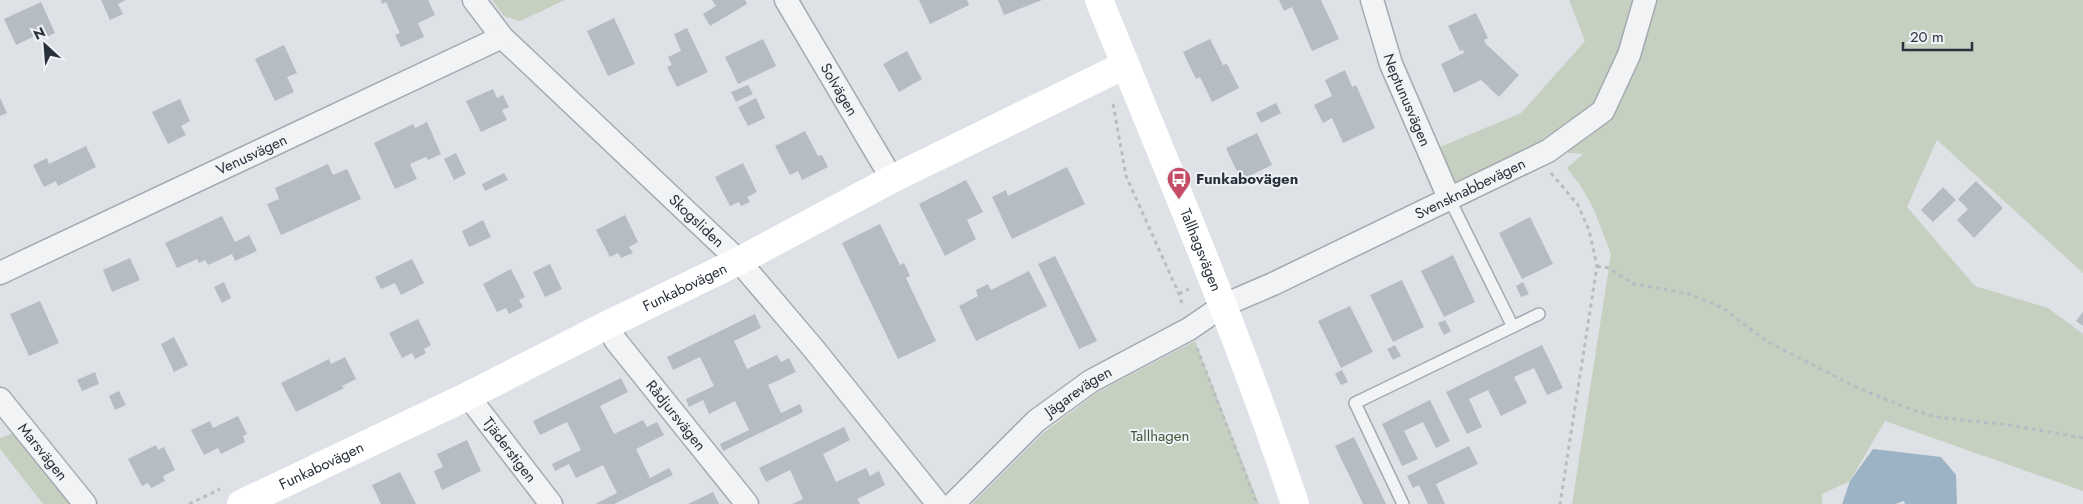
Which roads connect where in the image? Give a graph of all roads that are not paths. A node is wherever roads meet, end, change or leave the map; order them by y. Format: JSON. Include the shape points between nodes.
{"nodes":[{"id":1,"x":474,"y":0,"type":"edge"},
{"id":2,"x":786,"y":0,"type":"edge"},
{"id":3,"x":1099,"y":0,"type":"edge"},
{"id":4,"x":1372,"y":0,"type":"edge"},
{"id":5,"x":1645,"y":0,"type":"edge"},
{"id":6,"x":502,"y":38,"type":"junction"},
{"id":7,"x":1116,"y":70,"type":"junction"},
{"id":8,"x":892,"y":179,"type":"junction"},
{"id":9,"x":1449,"y":198,"type":"junction"},
{"id":10,"x":739,"y":261,"type":"junction"},
{"id":11,"x":0,"y":273,"type":"edge"},
{"id":12,"x":1224,"y":305,"type":"junction"},
{"id":13,"x":1539,"y":314,"type":"dead end"},
{"id":14,"x":607,"y":325,"type":"junction"},
{"id":15,"x":1513,"y":327,"type":"junction"},
{"id":16,"x":468,"y":396,"type":"junction"},
{"id":17,"x":0,"y":399,"type":"edge"},
{"id":18,"x":1274,"y":439,"type":"junction"},
{"id":19,"x":85,"y":504,"type":"edge"},
{"id":20,"x":241,"y":504,"type":"edge"},
{"id":21,"x":551,"y":504,"type":"edge"},
{"id":22,"x":747,"y":504,"type":"edge"},
{"id":23,"x":938,"y":504,"type":"edge"},
{"id":24,"x":953,"y":504,"type":"edge"},
{"id":25,"x":1295,"y":504,"type":"edge"},
{"id":26,"x":1305,"y":504,"type":"edge"},
{"id":27,"x":1403,"y":504,"type":"edge"}],
"edges":[{"from":1,"to":6,"type":"street","name":"Skogsliden"},
{"from":2,"to":8,"type":"street","name":"Solvägen"},
{"from":3,"to":7,"type":"street","name":"Tallhagsvägen"},
{"from":4,"to":9,"type":"street","name":"Neptunusvägen","via":[[1391,64]]},
{"from":5,"to":9,"type":"street","name":"Svensknabbevägen","via":[[1630,55],[1602,111],[1548,151]]},
{"from":6,"to":10,"type":"street","name":"Skogsliden"},
{"from":6,"to":11,"type":"street","name":"Venusvägen"},
{"from":7,"to":8,"type":"street","name":"Funkabovägen"},
{"from":7,"to":12,"type":"street","name":"Tallhagsvägen"},
{"from":8,"to":10,"type":"street","name":"Funkabovägen"},
{"from":9,"to":12,"type":"street","name":"Svensknabbevägen"},
{"from":9,"to":15,"type":"lane"},
{"from":10,"to":14,"type":"street","name":"Funkabovägen"},
{"from":10,"to":23,"type":"street","name":"Skogsliden"},
{"from":12,"to":18,"type":"street","name":"Tallhagsvägen"},
{"from":12,"to":24,"type":"street","name":"Jägarevägen","via":[[1189,329],[1091,381],[1036,421]]},
{"from":13,"to":15,"type":"lane"},
{"from":14,"to":16,"type":"street","name":"Funkabovägen"},
{"from":14,"to":22,"type":"street","name":"Rådjursvägen","via":[[616,341]]},
{"from":15,"to":27,"type":"lane","via":[[1355,403]]},
{"from":16,"to":20,"type":"street","name":"Funkabovägen"},
{"from":16,"to":21,"type":"street","name":"Tjäderstigen"},
{"from":17,"to":19,"type":"street","name":"Marsvägen"},
{"from":18,"to":25,"type":"street","name":"Tallhagsvägen"},
{"from":18,"to":26,"type":"street"}]}
